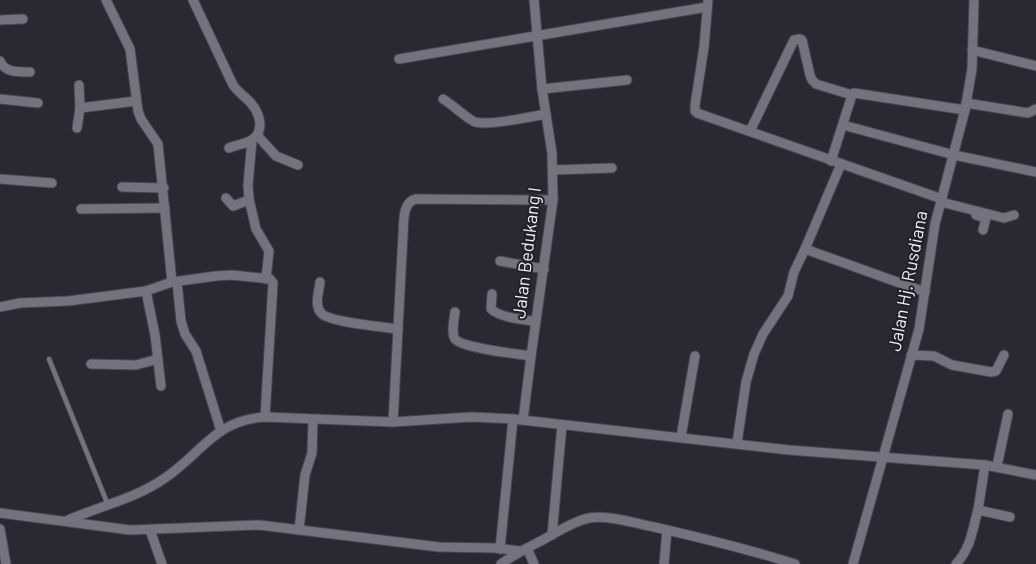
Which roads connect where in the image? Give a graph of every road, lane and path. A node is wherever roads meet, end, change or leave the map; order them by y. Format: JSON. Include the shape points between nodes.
{"nodes":[{"id":1,"x":106,"y":0,"type":"edge"},
{"id":2,"x":194,"y":0,"type":"edge"},
{"id":3,"x":534,"y":0,"type":"edge"},
{"id":4,"x":974,"y":0,"type":"edge"},
{"id":5,"x":707,"y":3,"type":"edge"},
{"id":6,"x":23,"y":18,"type":"dead end"},
{"id":7,"x":0,"y":20,"type":"edge"},
{"id":8,"x":536,"y":35,"type":"junction"},
{"id":9,"x":972,"y":50,"type":"junction"},
{"id":10,"x":398,"y":59,"type":"dead end"},
{"id":11,"x":0,"y":65,"type":"edge"},
{"id":12,"x":1036,"y":66,"type":"edge"},
{"id":13,"x":30,"y":72,"type":"dead end"},
{"id":14,"x":627,"y":80,"type":"dead end"},
{"id":15,"x":78,"y":85,"type":"dead end"},
{"id":16,"x":542,"y":89,"type":"junction"},
{"id":17,"x":852,"y":95,"type":"junction"},
{"id":18,"x":0,"y":99,"type":"edge"},
{"id":19,"x":443,"y":99,"type":"dead end"},
{"id":20,"x":136,"y":101,"type":"junction"},
{"id":21,"x":38,"y":103,"type":"dead end"},
{"id":22,"x":966,"y":107,"type":"junction"},
{"id":23,"x":80,"y":108,"type":"junction"},
{"id":24,"x":1036,"y":109,"type":"edge"},
{"id":25,"x":546,"y":114,"type":"junction"},
{"id":26,"x":843,"y":126,"type":"junction"},
{"id":27,"x":77,"y":128,"type":"dead end"},
{"id":28,"x":750,"y":131,"type":"junction"},
{"id":29,"x":254,"y":137,"type":"junction"},
{"id":30,"x":229,"y":148,"type":"dead end"},
{"id":31,"x":954,"y":155,"type":"junction"},
{"id":32,"x":831,"y":161,"type":"junction"},
{"id":33,"x":842,"y":164,"type":"junction"},
{"id":34,"x":298,"y":165,"type":"dead end"},
{"id":35,"x":612,"y":168,"type":"dead end"},
{"id":36,"x":553,"y":170,"type":"junction"},
{"id":37,"x":1036,"y":172,"type":"edge"},
{"id":38,"x":0,"y":179,"type":"edge"},
{"id":39,"x":52,"y":183,"type":"dead end"},
{"id":40,"x":122,"y":187,"type":"dead end"},
{"id":41,"x":164,"y":188,"type":"junction"},
{"id":42,"x":226,"y":198,"type":"dead end"},
{"id":43,"x":249,"y":200,"type":"junction"},
{"id":44,"x":553,"y":200,"type":"junction"},
{"id":45,"x":941,"y":202,"type":"junction"},
{"id":46,"x":165,"y":208,"type":"junction"},
{"id":47,"x":81,"y":209,"type":"dead end"},
{"id":48,"x":1014,"y":215,"type":"dead end"},
{"id":49,"x":983,"y":230,"type":"dead end"},
{"id":50,"x":806,"y":249,"type":"junction"},
{"id":51,"x":500,"y":261,"type":"dead end"},
{"id":52,"x":544,"y":269,"type":"junction"},
{"id":53,"x":266,"y":279,"type":"junction"},
{"id":54,"x":174,"y":282,"type":"junction"},
{"id":55,"x":320,"y":282,"type":"dead end"},
{"id":56,"x":146,"y":291,"type":"junction"},
{"id":57,"x":925,"y":292,"type":"junction"},
{"id":58,"x":492,"y":294,"type":"dead end"},
{"id":59,"x":0,"y":307,"type":"edge"},
{"id":60,"x":455,"y":312,"type":"dead end"},
{"id":61,"x":535,"y":321,"type":"junction"},
{"id":62,"x":398,"y":329,"type":"junction"},
{"id":63,"x":911,"y":355,"type":"junction"},
{"id":64,"x":531,"y":356,"type":"junction"},
{"id":65,"x":695,"y":356,"type":"dead end"},
{"id":66,"x":1004,"y":356,"type":"dead end"},
{"id":67,"x":49,"y":359,"type":"dead end"},
{"id":68,"x":158,"y":359,"type":"junction"},
{"id":69,"x":91,"y":364,"type":"dead end"},
{"id":70,"x":161,"y":386,"type":"dead end"},
{"id":71,"x":1008,"y":414,"type":"dead end"},
{"id":72,"x":265,"y":417,"type":"junction"},
{"id":73,"x":513,"y":419,"type":"junction"},
{"id":74,"x":313,"y":420,"type":"junction"},
{"id":75,"x":523,"y":420,"type":"junction"},
{"id":76,"x":393,"y":422,"type":"junction"},
{"id":77,"x":562,"y":425,"type":"junction"},
{"id":78,"x":221,"y":431,"type":"junction"},
{"id":79,"x":681,"y":438,"type":"junction"},
{"id":80,"x":737,"y":443,"type":"junction"},
{"id":81,"x":884,"y":456,"type":"junction"},
{"id":82,"x":986,"y":465,"type":"junction"},
{"id":83,"x":996,"y":466,"type":"junction"},
{"id":84,"x":1036,"y":475,"type":"edge"},
{"id":85,"x":108,"y":505,"type":"junction"},
{"id":86,"x":978,"y":510,"type":"junction"},
{"id":87,"x":0,"y":513,"type":"edge"},
{"id":88,"x":1010,"y":517,"type":"dead end"},
{"id":89,"x":66,"y":521,"type":"junction"},
{"id":90,"x":0,"y":529,"type":"edge"},
{"id":91,"x":150,"y":530,"type":"junction"},
{"id":92,"x":299,"y":530,"type":"junction"},
{"id":93,"x":667,"y":530,"type":"junction"},
{"id":94,"x":552,"y":535,"type":"junction"},
{"id":95,"x":500,"y":549,"type":"junction"},
{"id":96,"x":523,"y":550,"type":"junction"},
{"id":97,"x":6,"y":564,"type":"edge"},
{"id":98,"x":162,"y":564,"type":"edge"},
{"id":99,"x":501,"y":564,"type":"edge"},
{"id":100,"x":534,"y":564,"type":"edge"},
{"id":101,"x":664,"y":564,"type":"edge"},
{"id":102,"x":795,"y":564,"type":"edge"},
{"id":103,"x":853,"y":564,"type":"edge"},
{"id":104,"x":956,"y":564,"type":"edge"}],
"edges":[{"from":1,"to":20,"type":"street","via":[[130,49]]},
{"from":2,"to":29,"type":"street","via":[[233,86],[259,116],[260,129]]},
{"from":3,"to":8,"type":"street","name":"Jalan Bedukang I"},
{"from":4,"to":9,"type":"street","name":"Jalan Hj. Rusdiana"},
{"from":5,"to":8,"type":"street"},
{"from":5,"to":28,"type":"street","via":[[695,111]]},
{"from":6,"to":7,"type":"street"},
{"from":8,"to":10,"type":"street"},
{"from":8,"to":16,"type":"street","name":"Jalan Bedukang I"},
{"from":9,"to":12,"type":"street"},
{"from":9,"to":22,"type":"street","name":"Jalan Hj. Rusdiana"},
{"from":11,"to":13,"type":"street","via":[[14,72]]},
{"from":14,"to":16,"type":"street"},
{"from":15,"to":23,"type":"street"},
{"from":16,"to":25,"type":"street","name":"Jalan Bedukang I"},
{"from":17,"to":22,"type":"street"},
{"from":17,"to":26,"type":"street"},
{"from":17,"to":28,"type":"street","via":[[816,84],[810,75],[802,40],[794,40]]},
{"from":18,"to":21,"type":"street"},
{"from":19,"to":25,"type":"street","via":[[478,122]]},
{"from":20,"to":23,"type":"street"},
{"from":20,"to":41,"type":"street","via":[[141,119],[158,144]]},
{"from":22,"to":24,"type":"street","via":[[1028,113]]},
{"from":22,"to":31,"type":"street","name":"Jalan Hj. Rusdiana"},
{"from":23,"to":27,"type":"street"},
{"from":25,"to":36,"type":"street","name":"Jalan Bedukang I"},
{"from":26,"to":31,"type":"street"},
{"from":26,"to":32,"type":"street"},
{"from":28,"to":32,"type":"street"},
{"from":29,"to":30,"type":"street"},
{"from":29,"to":34,"type":"street","via":[[276,156]]},
{"from":29,"to":43,"type":"street"},
{"from":31,"to":37,"type":"street"},
{"from":31,"to":45,"type":"street","name":"Jalan Hj. Rusdiana"},
{"from":32,"to":33,"type":"street"},
{"from":33,"to":45,"type":"street"},
{"from":33,"to":50,"type":"street"},
{"from":35,"to":36,"type":"street"},
{"from":36,"to":44,"type":"street","name":"Jalan Bedukang I"},
{"from":38,"to":39,"type":"street"},
{"from":40,"to":41,"type":"street"},
{"from":41,"to":46,"type":"street"},
{"from":42,"to":43,"type":"street","via":[[233,206]]},
{"from":43,"to":53,"type":"street","via":[[256,229],[269,251]]},
{"from":44,"to":52,"type":"street","name":"Jalan Bedukang I"},
{"from":44,"to":62,"type":"street","via":[[416,199],[409,202],[403,235]]},
{"from":45,"to":48,"type":"street","via":[[1004,218]]},
{"from":45,"to":49,"type":"street","via":[[986,218]]},
{"from":45,"to":57,"type":"street","name":"Jalan Hj. Rusdiana"},
{"from":46,"to":47,"type":"street"},
{"from":46,"to":54,"type":"street"},
{"from":50,"to":57,"type":"street"},
{"from":50,"to":80,"type":"street","via":[[792,277],[788,296],[754,354],[746,382]]},
{"from":51,"to":52,"type":"street"},
{"from":52,"to":61,"type":"street","name":"Jalan Bedukang I"},
{"from":53,"to":54,"type":"street","via":[[232,275]]},
{"from":53,"to":72,"type":"street","via":[[273,283]]},
{"from":54,"to":56,"type":"street"},
{"from":54,"to":78,"type":"street","via":[[180,321],[196,351]]},
{"from":55,"to":62,"type":"street","via":[[317,300],[323,315],[336,320]]},
{"from":56,"to":59,"type":"street"},
{"from":56,"to":68,"type":"street"},
{"from":57,"to":63,"type":"street","name":"Jalan Hj. Rusdiana"},
{"from":58,"to":61,"type":"street","via":[[493,311]]},
{"from":60,"to":64,"type":"street","via":[[454,333],[459,342]]},
{"from":61,"to":64,"type":"street","name":"Jalan Bedukang I"},
{"from":62,"to":76,"type":"street"},
{"from":63,"to":66,"type":"street","via":[[934,356],[952,365],[991,372],[996,371]]},
{"from":63,"to":81,"type":"street","name":"Jalan Hj. Rusdiana"},
{"from":64,"to":75,"type":"street","name":"Jalan Bedukang I"},
{"from":65,"to":79,"type":"street"},
{"from":67,"to":85,"type":"lane"},
{"from":68,"to":69,"type":"street","via":[[136,365]]},
{"from":68,"to":70,"type":"street"},
{"from":71,"to":83,"type":"street"},
{"from":72,"to":74,"type":"street"},
{"from":72,"to":78,"type":"street","via":[[240,421]]},
{"from":73,"to":75,"type":"street"},
{"from":73,"to":76,"type":"street"},
{"from":73,"to":95,"type":"street"},
{"from":74,"to":76,"type":"street"},
{"from":74,"to":92,"type":"street","via":[[312,453],[305,475]]},
{"from":75,"to":77,"type":"street"},
{"from":77,"to":79,"type":"street"},
{"from":77,"to":94,"type":"street"},
{"from":78,"to":85,"type":"street","via":[[165,478]]},
{"from":79,"to":80,"type":"street"},
{"from":80,"to":81,"type":"street"},
{"from":81,"to":82,"type":"street"},
{"from":81,"to":103,"type":"street","name":"Jalan Hj. Rusdiana"},
{"from":82,"to":83,"type":"street"},
{"from":82,"to":86,"type":"street"},
{"from":83,"to":84,"type":"street"},
{"from":85,"to":89,"type":"street"},
{"from":86,"to":88,"type":"street"},
{"from":86,"to":104,"type":"street","via":[[968,548]]},
{"from":87,"to":89,"type":"street"},
{"from":89,"to":91,"type":"street","via":[[113,529]]},
{"from":90,"to":97,"type":"street"},
{"from":91,"to":92,"type":"street","via":[[248,524]]},
{"from":91,"to":98,"type":"street"},
{"from":92,"to":95,"type":"street","via":[[439,547]]},
{"from":93,"to":94,"type":"street","via":[[597,518],[575,522]]},
{"from":93,"to":101,"type":"street"},
{"from":93,"to":102,"type":"street","via":[[734,545]]},
{"from":94,"to":96,"type":"street"},
{"from":95,"to":96,"type":"street"},
{"from":96,"to":99,"type":"street"},
{"from":96,"to":100,"type":"street"}]}
